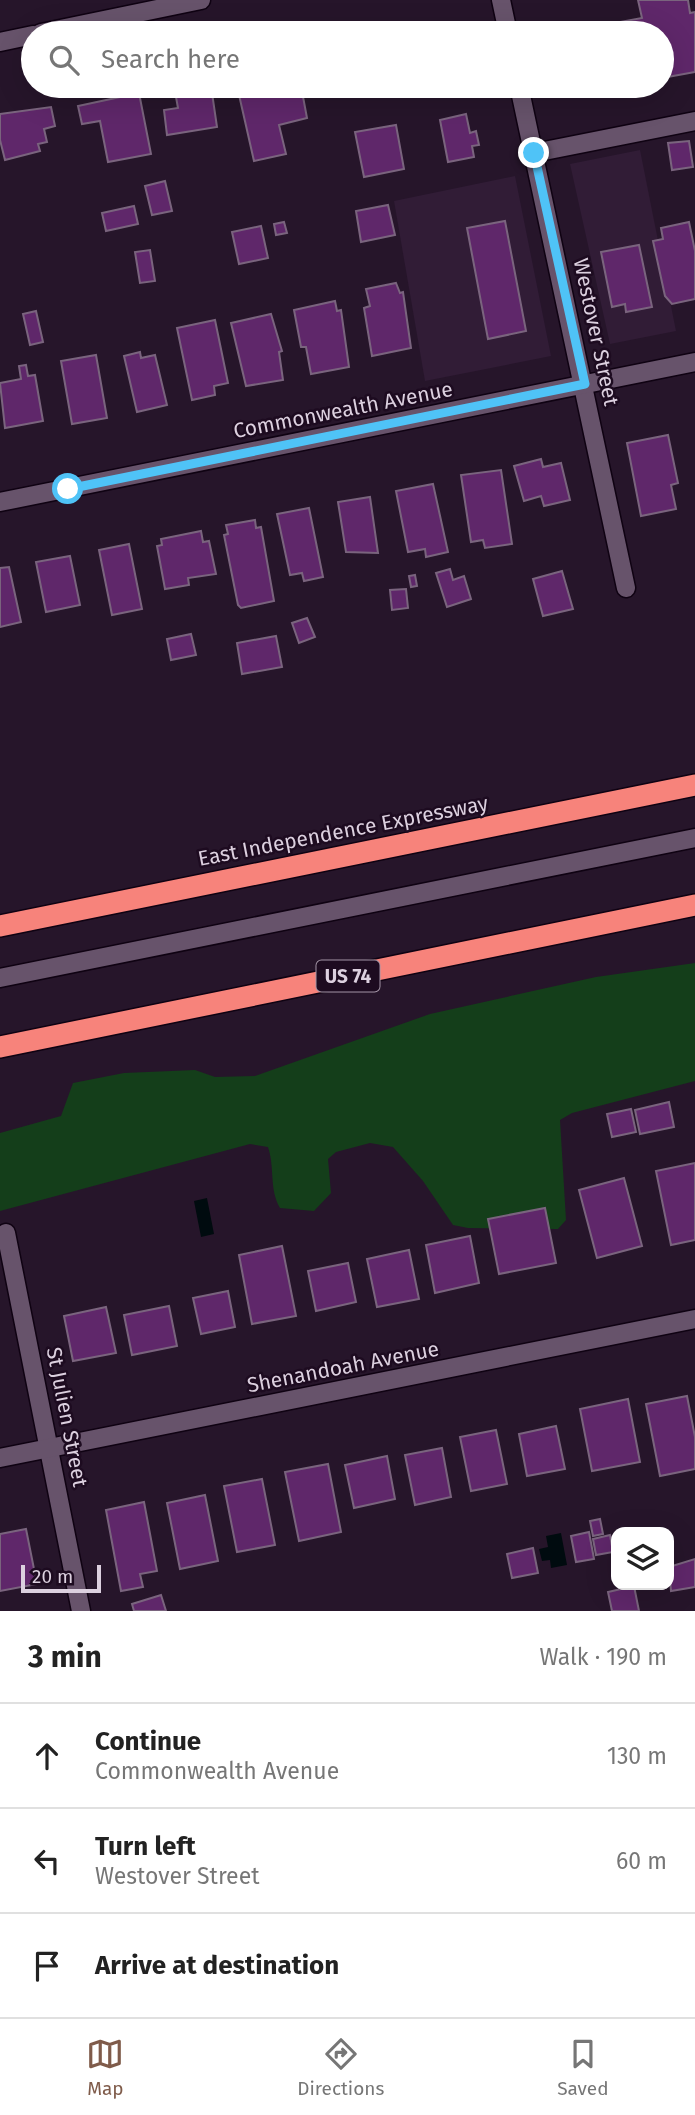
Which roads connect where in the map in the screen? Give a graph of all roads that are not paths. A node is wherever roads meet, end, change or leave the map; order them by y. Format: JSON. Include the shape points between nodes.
{"nodes":[{"id":1,"x":201,"y":0,"type":"edge"},
{"id":2,"x":501,"y":0,"type":"edge"},
{"id":3,"x":99,"y":21,"type":"edge"},
{"id":4,"x":505,"y":21,"type":"edge"},
{"id":5,"x":21,"y":38,"type":"edge"},
{"id":6,"x":0,"y":42,"type":"edge"},
{"id":7,"x":522,"y":98,"type":"edge"},
{"id":8,"x":695,"y":121,"type":"edge"},
{"id":9,"x":534,"y":153,"type":"junction"},
{"id":10,"x":695,"y":362,"type":"edge"},
{"id":11,"x":585,"y":384,"type":"junction"},
{"id":12,"x":0,"y":502,"type":"edge"},
{"id":13,"x":626,"y":588,"type":"dead end"},
{"id":14,"x":695,"y":785,"type":"edge"},
{"id":15,"x":695,"y":838,"type":"edge"},
{"id":16,"x":695,"y":905,"type":"edge"},
{"id":17,"x":0,"y":926,"type":"edge"},
{"id":18,"x":0,"y":978,"type":"edge"},
{"id":19,"x":0,"y":1047,"type":"edge"},
{"id":20,"x":6,"y":1233,"type":"dead end"},
{"id":21,"x":695,"y":1319,"type":"edge"},
{"id":22,"x":50,"y":1449,"type":"junction"},
{"id":23,"x":0,"y":1458,"type":"edge"},
{"id":24,"x":81,"y":1611,"type":"edge"}],
"edges":[{"from":1,"to":3,"type":"street"},
{"from":2,"to":4,"type":"street"},
{"from":5,"to":6,"type":"street"},
{"from":7,"to":9,"type":"street","name":"Westover Street"},
{"from":8,"to":9,"type":"street"},
{"from":9,"to":11,"type":"street","name":"Westover Street"},
{"from":10,"to":11,"type":"street","name":"Commonwealth Avenue"},
{"from":11,"to":12,"type":"street","name":"Commonwealth Avenue"},
{"from":11,"to":13,"type":"street","name":"Westover Street"},
{"from":14,"to":17,"type":"highway","name":"East Independence Expressway"},
{"from":15,"to":18,"type":"street"},
{"from":16,"to":19,"type":"highway","number":"US 74"},
{"from":20,"to":22,"type":"street","name":"St Julien Street"},
{"from":21,"to":22,"type":"street","name":"Shenandoah Avenue"},
{"from":22,"to":23,"type":"street","name":"Shenandoah Avenue"},
{"from":22,"to":24,"type":"street","name":"St Julien Street"}]}
